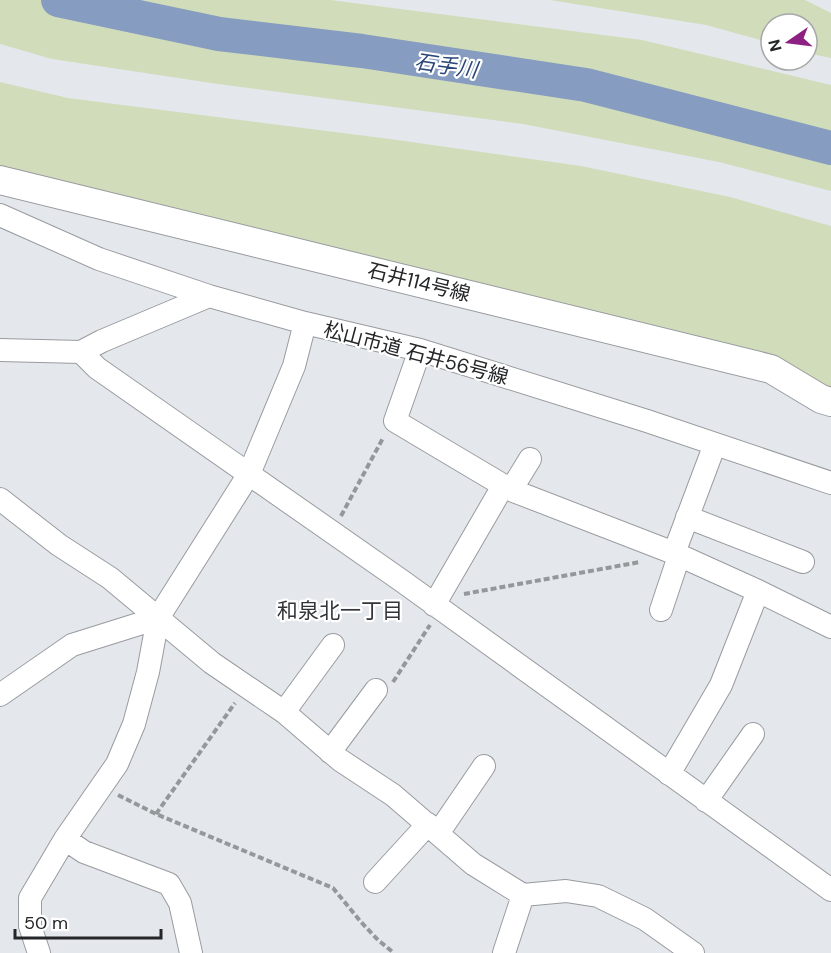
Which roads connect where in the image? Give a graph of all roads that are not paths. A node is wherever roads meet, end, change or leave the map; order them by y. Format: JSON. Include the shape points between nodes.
{"nodes":[{"id":1,"x":0,"y":180,"type":"edge"},
{"id":2,"x":0,"y":215,"type":"edge"},
{"id":3,"x":209,"y":296,"type":"junction"},
{"id":4,"x":305,"y":323,"type":"junction"},
{"id":5,"x":0,"y":350,"type":"edge"},
{"id":6,"x":420,"y":350,"type":"junction"},
{"id":7,"x":81,"y":352,"type":"junction"},
{"id":8,"x":831,"y":402,"type":"edge"},
{"id":9,"x":715,"y":444,"type":"junction"},
{"id":10,"x":530,"y":459,"type":"dead end"},
{"id":11,"x":249,"y":474,"type":"junction"},
{"id":12,"x":831,"y":483,"type":"edge"},
{"id":13,"x":507,"y":488,"type":"junction"},
{"id":14,"x":0,"y":499,"type":"edge"},
{"id":15,"x":687,"y":517,"type":"junction"},
{"id":16,"x":677,"y":554,"type":"junction"},
{"id":17,"x":802,"y":562,"type":"dead end"},
{"id":18,"x":758,"y":591,"type":"junction"},
{"id":19,"x":437,"y":604,"type":"junction"},
{"id":20,"x":661,"y":610,"type":"dead end"},
{"id":21,"x":828,"y":617,"type":"edge"},
{"id":22,"x":158,"y":618,"type":"junction"},
{"id":23,"x":333,"y":645,"type":"dead end"},
{"id":24,"x":376,"y":690,"type":"road end"},
{"id":25,"x":0,"y":695,"type":"edge"},
{"id":26,"x":284,"y":712,"type":"junction"},
{"id":27,"x":753,"y":734,"type":"dead end"},
{"id":28,"x":330,"y":752,"type":"junction"},
{"id":29,"x":484,"y":766,"type":"dead end"},
{"id":30,"x":669,"y":774,"type":"junction"},
{"id":31,"x":706,"y":801,"type":"junction"},
{"id":32,"x":433,"y":828,"type":"junction"},
{"id":33,"x":65,"y":839,"type":"junction"},
{"id":34,"x":375,"y":882,"type":"dead end"},
{"id":35,"x":831,"y":890,"type":"edge"},
{"id":36,"x":524,"y":895,"type":"junction"},
{"id":37,"x":39,"y":953,"type":"edge"},
{"id":38,"x":191,"y":953,"type":"edge"},
{"id":39,"x":504,"y":953,"type":"edge"},
{"id":40,"x":693,"y":953,"type":"edge"}],
"edges":[{"from":1,"to":8,"type":"street","name":"石井114号線","via":[[771,369]]},
{"from":2,"to":3,"type":"street","name":"松山市道 石井56号線","via":[[99,259]]},
{"from":3,"to":4,"type":"street","name":"松山市道 石井56号線"},
{"from":3,"to":7,"type":"street"},
{"from":4,"to":6,"type":"street","name":"松山市道 石井56号線"},
{"from":4,"to":11,"type":"street","via":[[294,366]]},
{"from":5,"to":7,"type":"street"},
{"from":6,"to":9,"type":"street","name":"松山市道 石井56号線"},
{"from":6,"to":13,"type":"street","via":[[395,421]]},
{"from":7,"to":11,"type":"street","via":[[97,368]]},
{"from":9,"to":12,"type":"street","name":"松山市道 石井56号線"},
{"from":9,"to":15,"type":"street"},
{"from":10,"to":13,"type":"street"},
{"from":11,"to":19,"type":"street"},
{"from":11,"to":22,"type":"street"},
{"from":13,"to":16,"type":"street"},
{"from":13,"to":19,"type":"street"},
{"from":14,"to":22,"type":"street","via":[[110,578]]},
{"from":15,"to":16,"type":"street"},
{"from":15,"to":17,"type":"street"},
{"from":16,"to":18,"type":"street"},
{"from":16,"to":20,"type":"street"},
{"from":18,"to":21,"type":"street"},
{"from":18,"to":30,"type":"street","via":[[721,685]]},
{"from":19,"to":30,"type":"street"},
{"from":22,"to":25,"type":"street","via":[[72,645]]},
{"from":22,"to":26,"type":"street","via":[[212,663]]},
{"from":22,"to":33,"type":"street","via":[[134,724],[117,764]]},
{"from":23,"to":26,"type":"street"},
{"from":24,"to":28,"type":"street"},
{"from":26,"to":28,"type":"street"},
{"from":27,"to":31,"type":"street"},
{"from":28,"to":32,"type":"street"},
{"from":29,"to":32,"type":"street"},
{"from":30,"to":31,"type":"street"},
{"from":31,"to":35,"type":"street"},
{"from":32,"to":34,"type":"street"},
{"from":32,"to":36,"type":"street","via":[[473,864]]},
{"from":33,"to":37,"type":"street","via":[[30,898],[30,927]]},
{"from":33,"to":38,"type":"street","via":[[84,852],[169,884],[180,903]]},
{"from":36,"to":39,"type":"street"},
{"from":36,"to":40,"type":"street","via":[[566,891],[598,896],[645,919]]}]}
